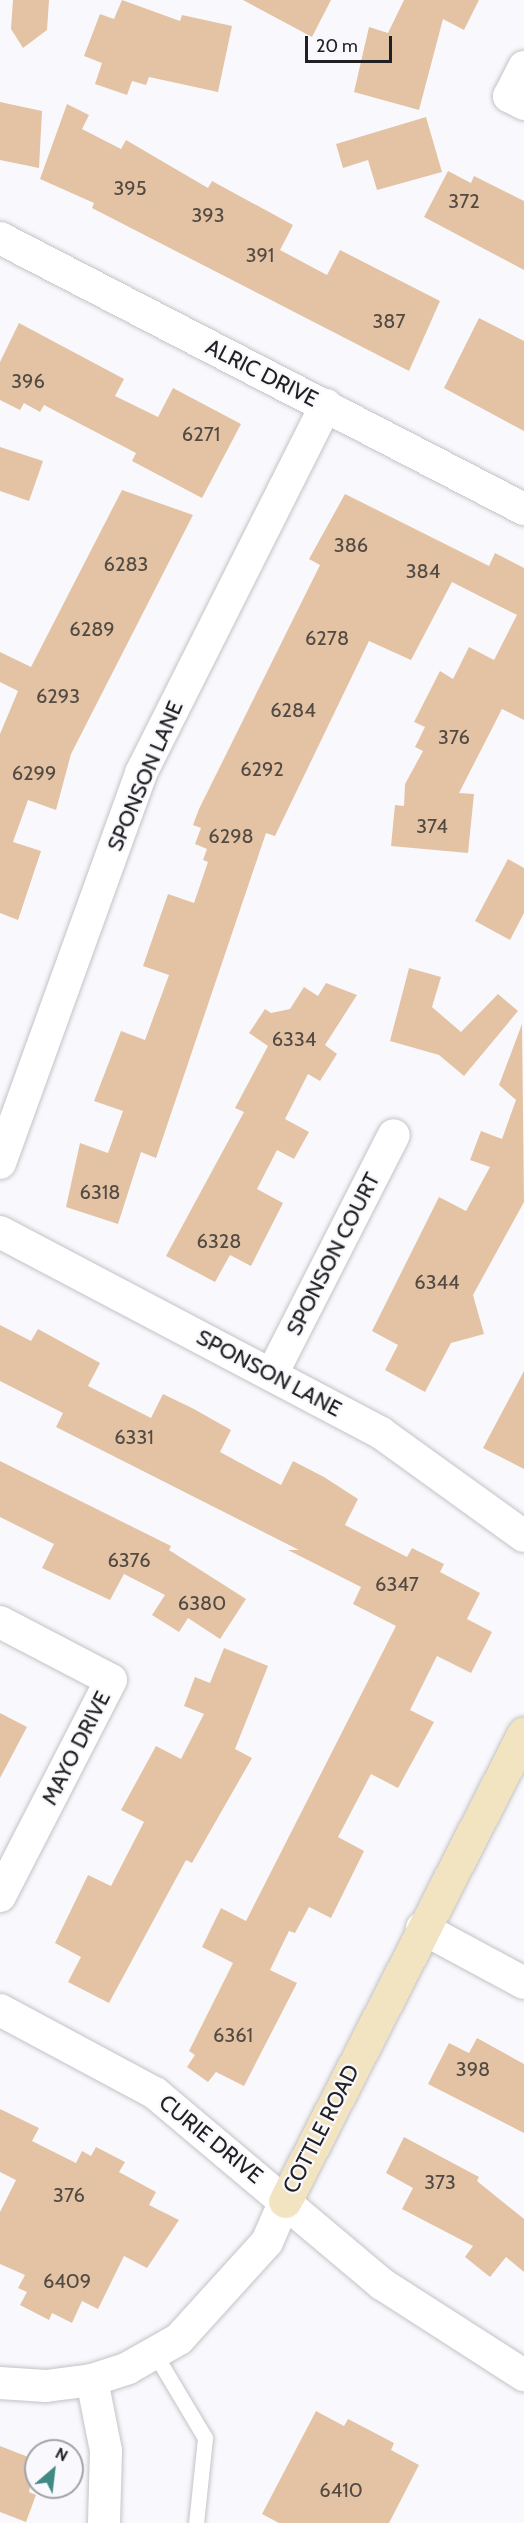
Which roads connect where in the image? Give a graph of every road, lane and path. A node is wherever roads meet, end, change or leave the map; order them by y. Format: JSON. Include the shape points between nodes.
{"nodes":[{"id":1,"x":524,"y":67,"type":"edge"},
{"id":2,"x":524,"y":104,"type":"edge"},
{"id":3,"x":0,"y":238,"type":"edge"},
{"id":4,"x":326,"y":405,"type":"junction"},
{"id":5,"x":524,"y":509,"type":"edge"},
{"id":6,"x":394,"y":1135,"type":"dead end"},
{"id":7,"x":0,"y":1163,"type":"edge"},
{"id":8,"x":0,"y":1232,"type":"edge"},
{"id":9,"x":272,"y":1374,"type":"junction"},
{"id":10,"x":524,"y":1536,"type":"edge"},
{"id":11,"x":0,"y":1622,"type":"edge"},
{"id":12,"x":524,"y":1733,"type":"edge"},
{"id":13,"x":0,"y":1896,"type":"edge"},
{"id":14,"x":423,"y":1928,"type":"junction"},
{"id":15,"x":524,"y":1983,"type":"edge"},
{"id":16,"x":0,"y":2010,"type":"edge"},
{"id":17,"x":285,"y":2200,"type":"junction"},
{"id":18,"x":155,"y":2354,"type":"junction"},
{"id":19,"x":524,"y":2375,"type":"edge"},
{"id":20,"x":92,"y":2380,"type":"junction"},
{"id":21,"x":0,"y":2383,"type":"edge"},
{"id":22,"x":104,"y":2523,"type":"edge"},
{"id":23,"x":196,"y":2523,"type":"edge"}],
"edges":[{"from":1,"to":2,"type":"street","via":[[509,96]]},
{"from":3,"to":4,"type":"street","name":"ALRIC DRIVE"},
{"from":4,"to":5,"type":"street","name":"ALRIC DRIVE"},
{"from":4,"to":7,"type":"street","name":"SPONSON LANE","via":[[141,773]]},
{"from":6,"to":9,"type":"street","name":"SPONSON COURT"},
{"from":8,"to":9,"type":"street","name":"SPONSON LANE"},
{"from":9,"to":10,"type":"street","name":"SPONSON LANE","via":[[389,1438]]},
{"from":11,"to":13,"type":"street","name":"MAYO DRIVE","via":[[111,1680]]},
{"from":12,"to":14,"type":"street","name":"COTTLE ROAD"},
{"from":14,"to":15,"type":"street"},
{"from":14,"to":17,"type":"street","name":"COTTLE ROAD"},
{"from":16,"to":17,"type":"street","name":"CURIE DRIVE","via":[[155,2093]]},
{"from":17,"to":18,"type":"street","name":"COTTLE ROAD","via":[[267,2242],[236,2282],[179,2339]]},
{"from":17,"to":19,"type":"street","name":"CURIE DRIVE","via":[[382,2284]]},
{"from":18,"to":20,"type":"street","name":"COTTLE ROAD"},
{"from":18,"to":23,"type":"lane","via":[[205,2438]]},
{"from":20,"to":21,"type":"street","name":"COTTLE ROAD","via":[[46,2386]]},
{"from":20,"to":22,"type":"street","via":[[106,2451]]}]}
